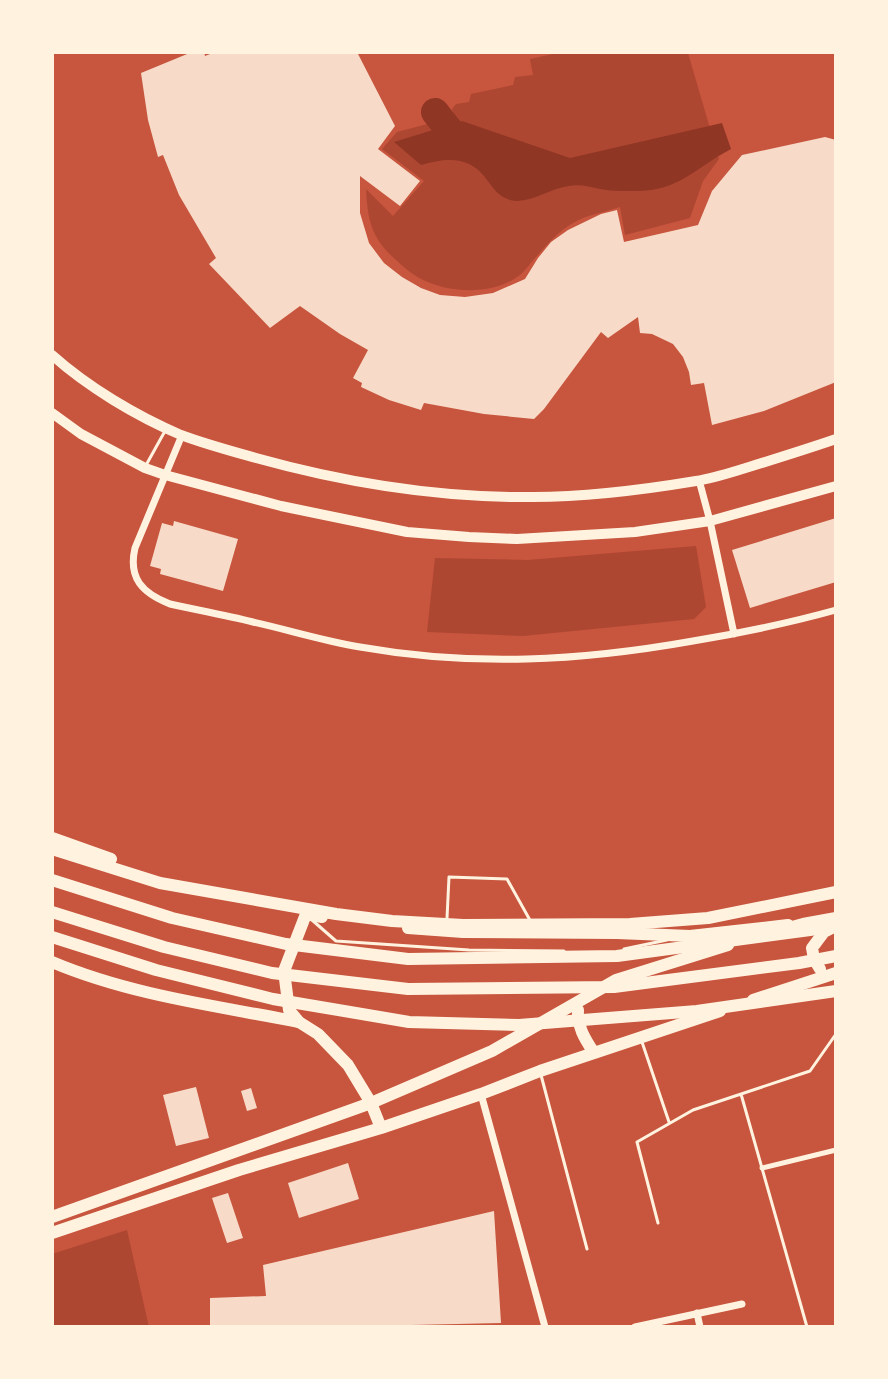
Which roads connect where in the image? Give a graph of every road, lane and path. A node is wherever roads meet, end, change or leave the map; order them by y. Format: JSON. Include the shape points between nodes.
{"nodes":[{"id":1,"x":52,"y":355,"type":"edge"},
{"id":2,"x":52,"y":413,"type":"edge"},
{"id":3,"x":166,"y":428,"type":"junction"},
{"id":4,"x":182,"y":435,"type":"junction"},
{"id":5,"x":836,"y":439,"type":"edge"},
{"id":6,"x":145,"y":468,"type":"junction"},
{"id":7,"x":165,"y":475,"type":"junction"},
{"id":8,"x":699,"y":480,"type":"junction"},
{"id":9,"x":836,"y":486,"type":"edge"},
{"id":10,"x":710,"y":521,"type":"junction"},
{"id":11,"x":836,"y":610,"type":"edge"},
{"id":12,"x":734,"y":634,"type":"junction"},
{"id":13,"x":52,"y":838,"type":"edge"},
{"id":14,"x":52,"y":849,"type":"edge"},
{"id":15,"x":52,"y":880,"type":"edge"},
{"id":16,"x":836,"y":892,"type":"edge"},
{"id":17,"x":52,"y":912,"type":"edge"},
{"id":18,"x":306,"y":914,"type":"junction"},
{"id":19,"x":836,"y":918,"type":"edge"},
{"id":20,"x":803,"y":924,"type":"junction"},
{"id":21,"x":836,"y":925,"type":"edge"},
{"id":22,"x":446,"y":930,"type":"junction"},
{"id":23,"x":537,"y":932,"type":"junction"},
{"id":24,"x":690,"y":936,"type":"junction"},
{"id":25,"x":52,"y":937,"type":"edge"},
{"id":26,"x":836,"y":956,"type":"edge"},
{"id":27,"x":52,"y":962,"type":"edge"},
{"id":28,"x":830,"y":974,"type":"edge"},
{"id":29,"x":836,"y":991,"type":"edge"},
{"id":30,"x":578,"y":1003,"type":"junction"},
{"id":31,"x":299,"y":1022,"type":"junction"},
{"id":32,"x":836,"y":1034,"type":"edge"},
{"id":33,"x":641,"y":1038,"type":"junction"},
{"id":34,"x":594,"y":1053,"type":"junction"},
{"id":35,"x":540,"y":1071,"type":"junction"},
{"id":36,"x":481,"y":1094,"type":"junction"},
{"id":37,"x":741,"y":1094,"type":"junction"},
{"id":38,"x":371,"y":1103,"type":"junction"},
{"id":39,"x":669,"y":1123,"type":"junction"},
{"id":40,"x":381,"y":1128,"type":"junction"},
{"id":41,"x":836,"y":1150,"type":"edge"},
{"id":42,"x":762,"y":1168,"type":"junction"},
{"id":43,"x":52,"y":1217,"type":"edge"},
{"id":44,"x":658,"y":1223,"type":"dead end"},
{"id":45,"x":52,"y":1233,"type":"edge"},
{"id":46,"x":587,"y":1249,"type":"dead end"},
{"id":47,"x":742,"y":1304,"type":"dead end"},
{"id":48,"x":697,"y":1313,"type":"junction"},
{"id":49,"x":545,"y":1327,"type":"edge"},
{"id":50,"x":635,"y":1327,"type":"edge"},
{"id":51,"x":700,"y":1327,"type":"edge"},
{"id":52,"x":807,"y":1327,"type":"edge"}],
"edges":[{"from":1,"to":3,"type":"main road","via":[[84,381]]},
{"from":2,"to":6,"type":"main road"},
{"from":3,"to":4,"type":"main road"},
{"from":3,"to":6,"type":"lane"},
{"from":4,"to":7,"type":"street"},
{"from":4,"to":8,"type":"main road","via":[[290,468],[411,490],[545,497]]},
{"from":5,"to":8,"type":"main road"},
{"from":6,"to":7,"type":"main road"},
{"from":7,"to":10,"type":"main road","via":[[407,532],[517,539]]},
{"from":7,"to":12,"type":"street","via":[[135,548],[132,571],[138,582],[170,604],[359,647],[466,660],[582,657]]},
{"from":8,"to":10,"type":"street"},
{"from":9,"to":10,"type":"main road"},
{"from":10,"to":12,"type":"street"},
{"from":11,"to":12,"type":"street"},
{"from":13,"to":18,"type":"highway","via":[[186,886]]},
{"from":14,"to":16,"type":"highway","via":[[160,883],[392,921],[630,924],[708,918]]},
{"from":15,"to":21,"type":"highway","via":[[172,918],[286,944],[408,959],[617,956]]},
{"from":17,"to":26,"type":"highway","via":[[272,973],[408,989],[614,987]]},
{"from":18,"to":22,"type":"highway"},
{"from":18,"to":24,"type":"lane","via":[[336,941],[469,950],[614,951]]},
{"from":18,"to":31,"type":"highway","via":[[284,971],[289,1010]]},
{"from":19,"to":20,"type":"highway"},
{"from":20,"to":24,"type":"highway"},
{"from":20,"to":30,"type":"highway","via":[[616,980]]},
{"from":21,"to":28,"type":"highway","via":[[812,948],[814,959]]},
{"from":22,"to":23,"type":"highway"},
{"from":22,"to":23,"type":"lane","via":[[449,877],[507,879]]},
{"from":23,"to":24,"type":"highway"},
{"from":25,"to":29,"type":"highway","via":[[273,999],[409,1022],[519,1025],[697,1011]]},
{"from":27,"to":31,"type":"highway","via":[[158,995]]},
{"from":28,"to":33,"type":"highway"},
{"from":30,"to":34,"type":"highway","via":[[577,1018]]},
{"from":30,"to":38,"type":"highway","via":[[492,1051]]},
{"from":31,"to":38,"type":"highway","via":[[348,1065]]},
{"from":32,"to":37,"type":"lane","via":[[810,1071]]},
{"from":33,"to":34,"type":"highway"},
{"from":33,"to":39,"type":"lane"},
{"from":34,"to":35,"type":"highway"},
{"from":35,"to":36,"type":"highway"},
{"from":35,"to":46,"type":"lane"},
{"from":36,"to":40,"type":"highway"},
{"from":36,"to":49,"type":"street"},
{"from":37,"to":39,"type":"lane"},
{"from":37,"to":42,"type":"lane"},
{"from":38,"to":40,"type":"highway"},
{"from":38,"to":43,"type":"highway"},
{"from":39,"to":44,"type":"lane","via":[[637,1142]]},
{"from":40,"to":45,"type":"highway"},
{"from":41,"to":42,"type":"street"},
{"from":42,"to":52,"type":"lane"},
{"from":47,"to":48,"type":"street"},
{"from":48,"to":50,"type":"street"},
{"from":48,"to":51,"type":"street"}]}
